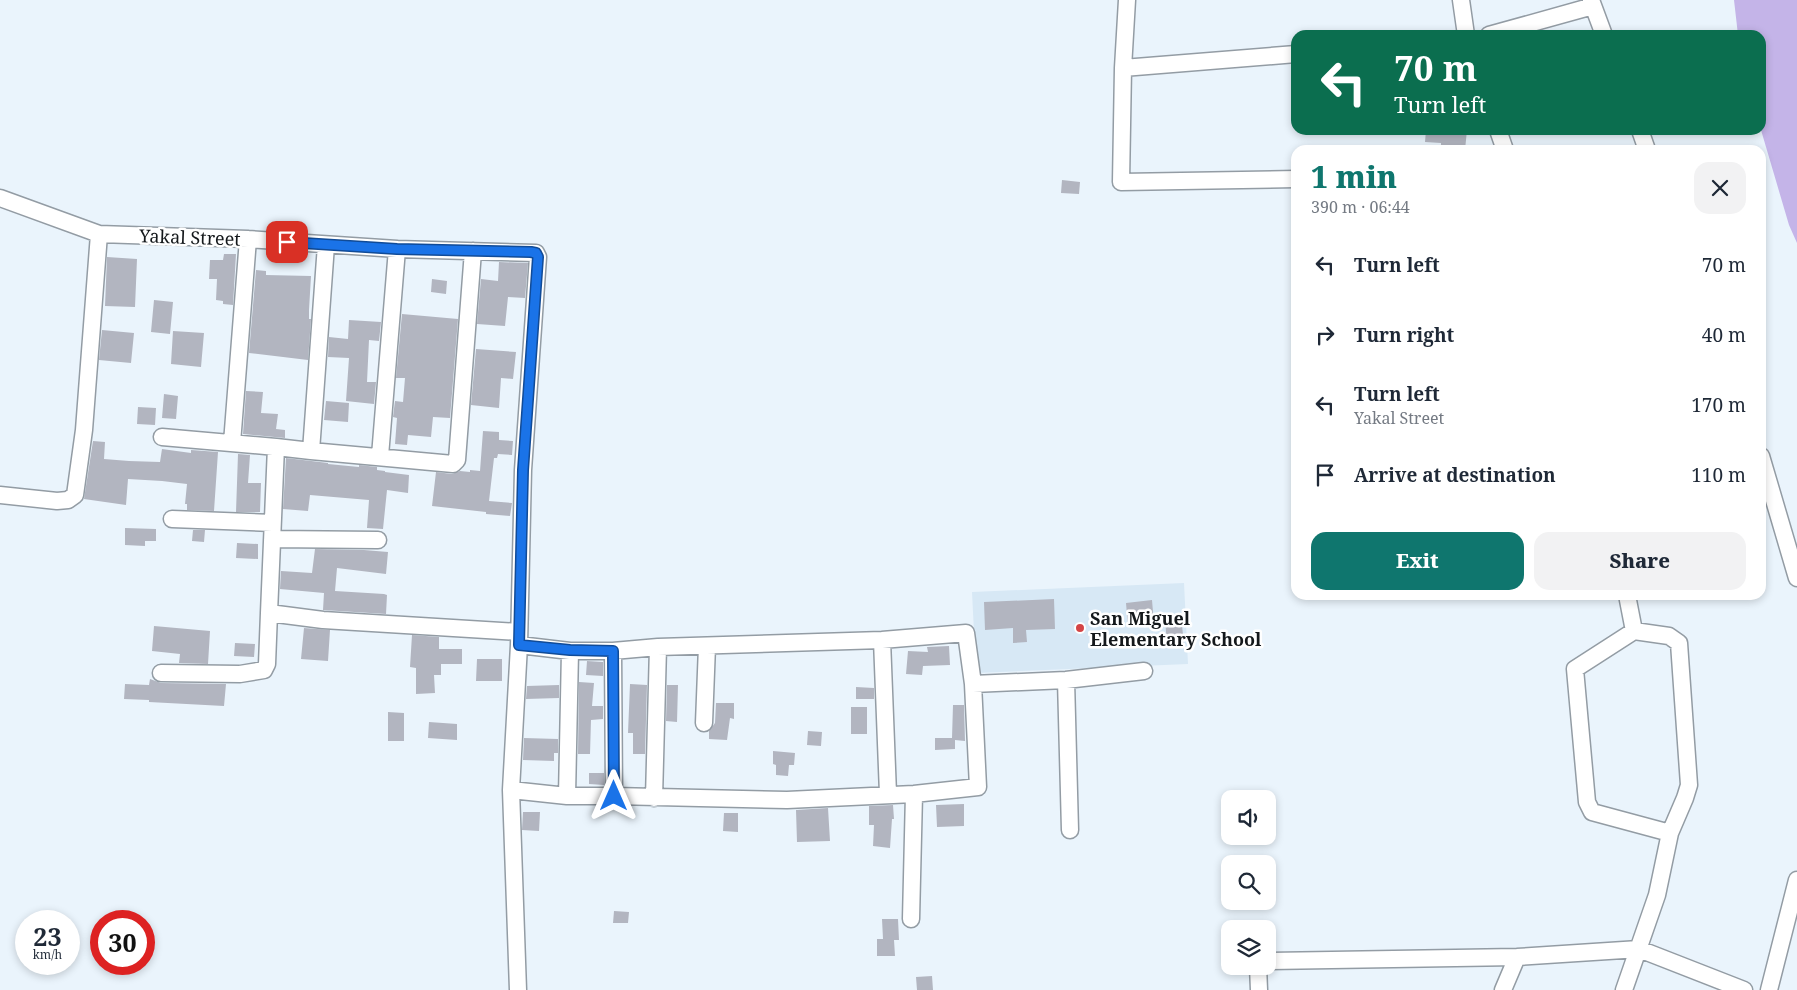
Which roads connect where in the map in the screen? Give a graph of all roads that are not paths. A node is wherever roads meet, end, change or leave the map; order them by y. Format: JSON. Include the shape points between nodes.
{"nodes":[{"id":1,"x":1127,"y":0,"type":"edge"},
{"id":2,"x":1460,"y":0,"type":"edge"},
{"id":3,"x":1592,"y":3,"type":"edge"},
{"id":4,"x":1465,"y":30,"type":"edge"},
{"id":5,"x":1505,"y":30,"type":"edge"},
{"id":6,"x":1602,"y":30,"type":"edge"},
{"id":7,"x":1291,"y":54,"type":"edge"},
{"id":8,"x":1123,"y":68,"type":"junction"},
{"id":9,"x":1291,"y":179,"type":"edge"},
{"id":10,"x":0,"y":198,"type":"edge"},
{"id":11,"x":99,"y":234,"type":"junction"},
{"id":12,"x":248,"y":239,"type":"junction"},
{"id":13,"x":326,"y":245,"type":"junction"},
{"id":14,"x":397,"y":249,"type":"junction"},
{"id":15,"x":473,"y":251,"type":"junction"},
{"id":16,"x":162,"y":436,"type":"dead end"},
{"id":17,"x":232,"y":443,"type":"junction"},
{"id":18,"x":276,"y":447,"type":"junction"},
{"id":19,"x":311,"y":451,"type":"junction"},
{"id":20,"x":380,"y":456,"type":"junction"},
{"id":21,"x":1766,"y":473,"type":"edge"},
{"id":22,"x":0,"y":495,"type":"edge"},
{"id":23,"x":172,"y":519,"type":"dead end"},
{"id":24,"x":272,"y":531,"type":"junction"},
{"id":25,"x":378,"y":540,"type":"dead end"},
{"id":26,"x":1797,"y":578,"type":"edge"},
{"id":27,"x":1628,"y":600,"type":"edge"},
{"id":28,"x":269,"y":613,"type":"junction"},
{"id":29,"x":1634,"y":630,"type":"junction"},
{"id":30,"x":519,"y":639,"type":"junction"},
{"id":31,"x":882,"y":640,"type":"junction"},
{"id":32,"x":658,"y":646,"type":"junction"},
{"id":33,"x":707,"y":646,"type":"junction"},
{"id":34,"x":570,"y":650,"type":"junction"},
{"id":35,"x":613,"y":651,"type":"junction"},
{"id":36,"x":1144,"y":671,"type":"dead end"},
{"id":37,"x":161,"y":673,"type":"dead end"},
{"id":38,"x":1066,"y":680,"type":"junction"},
{"id":39,"x":973,"y":684,"type":"junction"},
{"id":40,"x":704,"y":724,"type":"dead end"},
{"id":41,"x":511,"y":790,"type":"junction"},
{"id":42,"x":888,"y":794,"type":"junction"},
{"id":43,"x":914,"y":794,"type":"junction"},
{"id":44,"x":567,"y":796,"type":"junction"},
{"id":45,"x":614,"y":796,"type":"junction"},
{"id":46,"x":654,"y":798,"type":"junction"},
{"id":47,"x":1070,"y":830,"type":"dead end"},
{"id":48,"x":1670,"y":833,"type":"junction"},
{"id":49,"x":1797,"y":880,"type":"edge"},
{"id":50,"x":911,"y":919,"type":"dead end"},
{"id":51,"x":1638,"y":949,"type":"junction"},
{"id":52,"x":1517,"y":957,"type":"junction"},
{"id":53,"x":1276,"y":961,"type":"edge"},
{"id":54,"x":1258,"y":975,"type":"edge"},
{"id":55,"x":518,"y":990,"type":"edge"},
{"id":56,"x":1259,"y":990,"type":"edge"},
{"id":57,"x":1503,"y":990,"type":"edge"},
{"id":58,"x":1624,"y":990,"type":"edge"},
{"id":59,"x":1744,"y":990,"type":"edge"},
{"id":60,"x":1769,"y":990,"type":"edge"}],
"edges":[{"from":1,"to":8,"type":"street"},
{"from":2,"to":4,"type":"street"},
{"from":3,"to":5,"type":"street"},
{"from":3,"to":6,"type":"street"},
{"from":7,"to":8,"type":"street"},
{"from":8,"to":9,"type":"street","via":[[1121,182]]},
{"from":10,"to":11,"type":"street","name":"Yakal Street"},
{"from":11,"to":12,"type":"street","name":"Yakal Street"},
{"from":11,"to":22,"type":"street","via":[[84,430],[75,495],[68,500],[57,501]]},
{"from":12,"to":13,"type":"street","name":"Yakal Street"},
{"from":12,"to":17,"type":"street"},
{"from":13,"to":14,"type":"street","name":"Yakal Street"},
{"from":13,"to":19,"type":"street"},
{"from":14,"to":15,"type":"street","name":"Yakal Street"},
{"from":14,"to":20,"type":"street"},
{"from":15,"to":20,"type":"street","via":[[457,460],[453,464]]},
{"from":15,"to":30,"type":"street","name":"Yakal Street","via":[[536,253],[538,257],[523,470]]},
{"from":16,"to":17,"type":"street"},
{"from":17,"to":18,"type":"street"},
{"from":18,"to":19,"type":"street"},
{"from":18,"to":24,"type":"street"},
{"from":19,"to":20,"type":"street"},
{"from":21,"to":26,"type":"street"},
{"from":23,"to":24,"type":"street"},
{"from":24,"to":25,"type":"street"},
{"from":24,"to":28,"type":"street"},
{"from":27,"to":29,"type":"street"},
{"from":28,"to":30,"type":"street"},
{"from":28,"to":37,"type":"street","via":[[264,670],[240,674]]},
{"from":29,"to":48,"type":"street","via":[[1668,636],[1680,643],[1688,785]]},
{"from":29,"to":48,"type":"street","via":[[1575,669],[1587,802],[1592,812]]},
{"from":30,"to":34,"type":"street"},
{"from":30,"to":41,"type":"street"},
{"from":31,"to":33,"type":"street"},
{"from":31,"to":39,"type":"street","via":[[966,633]]},
{"from":31,"to":42,"type":"street"},
{"from":32,"to":33,"type":"street"},
{"from":32,"to":35,"type":"street"},
{"from":32,"to":46,"type":"street"},
{"from":33,"to":40,"type":"street"},
{"from":34,"to":35,"type":"street"},
{"from":34,"to":44,"type":"street"},
{"from":35,"to":45,"type":"street"},
{"from":36,"to":38,"type":"street"},
{"from":38,"to":39,"type":"street"},
{"from":38,"to":47,"type":"street"},
{"from":39,"to":43,"type":"street","via":[[978,787]]},
{"from":41,"to":44,"type":"street"},
{"from":41,"to":55,"type":"street"},
{"from":42,"to":43,"type":"street"},
{"from":42,"to":46,"type":"street","via":[[787,800]]},
{"from":43,"to":50,"type":"street"},
{"from":44,"to":45,"type":"street"},
{"from":45,"to":46,"type":"street"},
{"from":48,"to":51,"type":"street","via":[[1657,896]]},
{"from":49,"to":60,"type":"street"},
{"from":51,"to":52,"type":"street"},
{"from":51,"to":58,"type":"street"},
{"from":51,"to":59,"type":"street"},
{"from":52,"to":53,"type":"street"},
{"from":52,"to":57,"type":"street"},
{"from":54,"to":56,"type":"street"}]}
